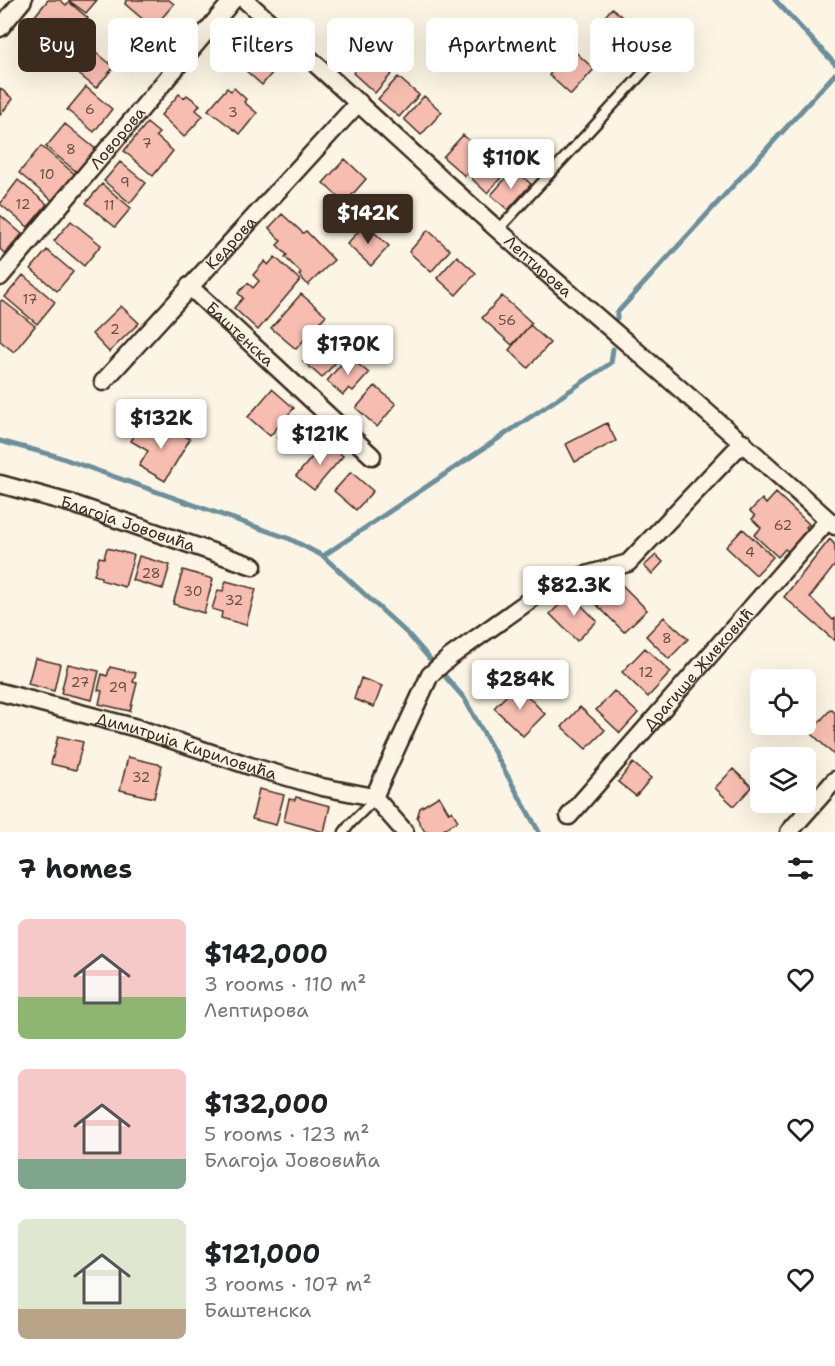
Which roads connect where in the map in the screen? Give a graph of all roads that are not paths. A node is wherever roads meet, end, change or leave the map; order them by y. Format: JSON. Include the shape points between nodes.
{"nodes":[{"id":1,"x":23,"y":0,"type":"edge"},
{"id":2,"x":233,"y":0,"type":"edge"},
{"id":3,"x":245,"y":0,"type":"edge"},
{"id":4,"x":0,"y":28,"type":"edge"},
{"id":5,"x":644,"y":72,"type":"edge"},
{"id":6,"x":359,"y":102,"type":"junction"},
{"id":7,"x":498,"y":230,"type":"junction"},
{"id":8,"x":0,"y":277,"type":"edge"},
{"id":9,"x":189,"y":286,"type":"junction"},
{"id":10,"x":103,"y":382,"type":"dead end"},
{"id":11,"x":743,"y":442,"type":"junction"},
{"id":12,"x":372,"y":456,"type":"dead end"},
{"id":13,"x":0,"y":484,"type":"edge"},
{"id":14,"x":832,"y":523,"type":"edge"},
{"id":15,"x":254,"y":566,"type":"dead end"},
{"id":16,"x":0,"y":692,"type":"edge"},
{"id":17,"x":835,"y":780,"type":"edge"},
{"id":18,"x":374,"y":797,"type":"junction"},
{"id":19,"x":569,"y":816,"type":"dead end"},
{"id":20,"x":344,"y":832,"type":"edge"},
{"id":21,"x":405,"y":832,"type":"edge"},
{"id":22,"x":789,"y":832,"type":"edge"}],
"edges":[{"from":1,"to":4,"type":"street"},
{"from":2,"to":8,"type":"street","name":"Ловорова"},
{"from":3,"to":6,"type":"street","name":"Лептирова"},
{"from":5,"to":7,"type":"lane"},
{"from":6,"to":7,"type":"street","name":"Лептирова"},
{"from":6,"to":9,"type":"street","name":"Кедрова"},
{"from":7,"to":11,"type":"street","name":"Лептирова"},
{"from":9,"to":10,"type":"street","name":"Кедрова"},
{"from":9,"to":12,"type":"street","name":"Баштенска"},
{"from":11,"to":14,"type":"street","name":"Лептирова"},
{"from":11,"to":18,"type":"street","via":[[628,563],[551,585],[430,675]]},
{"from":13,"to":15,"type":"street","name":"Благоја Јововића","via":[[74,504]]},
{"from":14,"to":19,"type":"street","name":"Драгише Живковић"},
{"from":16,"to":18,"type":"street","name":"Димитрија Кириловића","via":[[137,728],[322,787]]},
{"from":17,"to":22,"type":"street"},
{"from":18,"to":20,"type":"lane"},
{"from":18,"to":21,"type":"street"}]}
